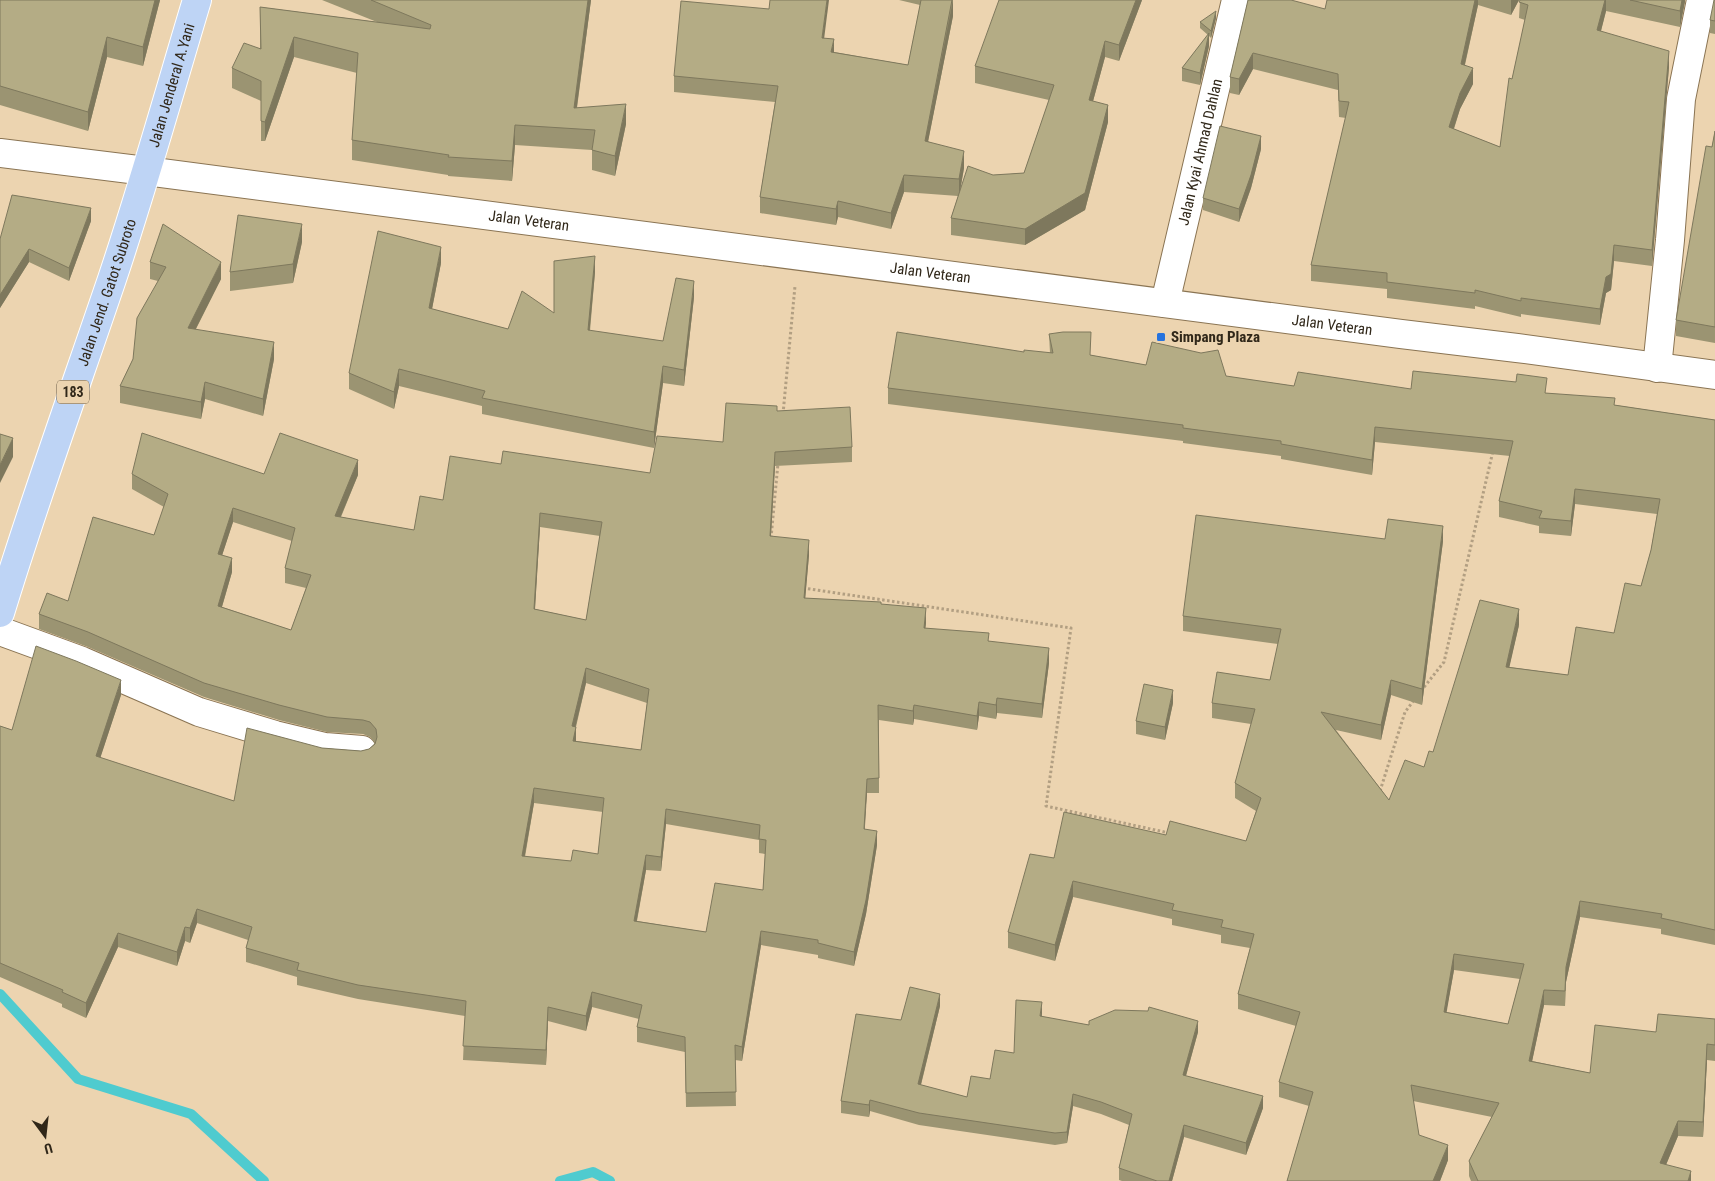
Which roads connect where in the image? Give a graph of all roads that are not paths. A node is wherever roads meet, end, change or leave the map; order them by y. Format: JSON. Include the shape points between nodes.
{"nodes":[{"id":1,"x":197,"y":0,"type":"edge"},
{"id":2,"x":1236,"y":0,"type":"edge"},
{"id":3,"x":1701,"y":0,"type":"edge"},
{"id":4,"x":0,"y":153,"type":"edge"},
{"id":5,"x":146,"y":171,"type":"junction"},
{"id":6,"x":1165,"y":303,"type":"junction"},
{"id":7,"x":1657,"y":368,"type":"junction"},
{"id":8,"x":1715,"y":375,"type":"edge"},
{"id":9,"x":0,"y":613,"type":"edge"},
{"id":10,"x":0,"y":631,"type":"edge"},
{"id":11,"x":362,"y":750,"type":"edge"}],
"edges":[{"from":1,"to":5,"type":"main road","name":"Jalan Jenderal A.Yani"},
{"from":2,"to":6,"type":"main road","name":"Jalan Kyai Ahmad Dahlan"},
{"from":3,"to":7,"type":"main road","via":[[1681,98]]},
{"from":4,"to":5,"type":"main road","name":"Jalan Veteran"},
{"from":5,"to":6,"type":"main road","name":"Jalan Veteran"},
{"from":5,"to":9,"type":"main road","name":"Jalan Jend. Gatot Subroto","number":"183"},
{"from":6,"to":7,"type":"main road","name":"Jalan Veteran"},
{"from":7,"to":8,"type":"main road","name":"Jalan Veteran"},
{"from":10,"to":11,"type":"main road","via":[[82,661],[199,712],[316,745]]}]}
